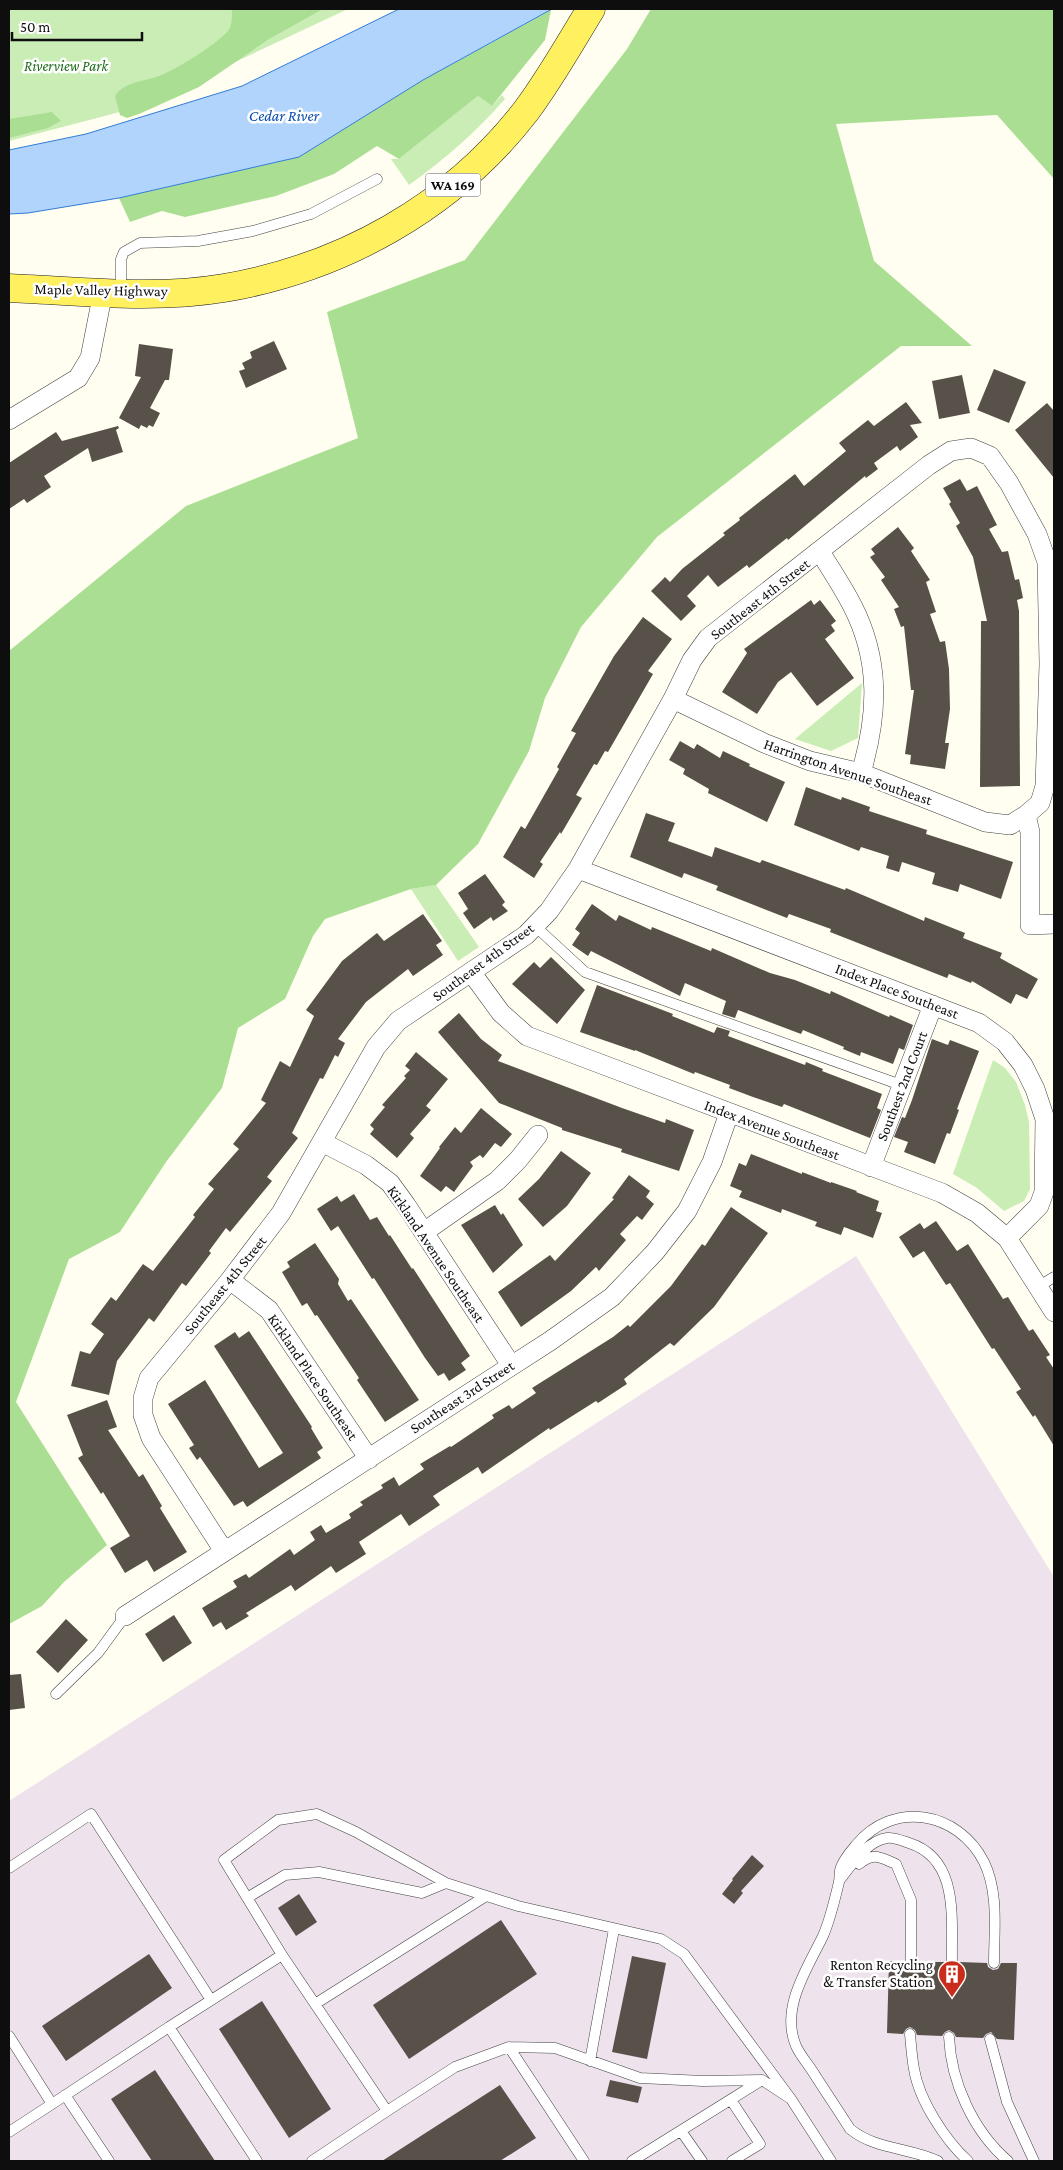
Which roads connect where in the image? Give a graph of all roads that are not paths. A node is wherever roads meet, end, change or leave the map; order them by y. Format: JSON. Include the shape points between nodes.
{"nodes":[{"id":1,"x":591,"y":9,"type":"edge"},
{"id":2,"x":377,"y":179,"type":"dead end"},
{"id":3,"x":9,"y":288,"type":"edge"},
{"id":4,"x":112,"y":293,"type":"junction"},
{"id":5,"x":9,"y":420,"type":"edge"},
{"id":6,"x":820,"y":552,"type":"junction"},
{"id":7,"x":1051,"y":664,"type":"edge"},
{"id":8,"x":673,"y":698,"type":"junction"},
{"id":9,"x":861,"y":773,"type":"junction"},
{"id":10,"x":1026,"y":815,"type":"junction"},
{"id":11,"x":578,"y":869,"type":"junction"},
{"id":12,"x":1054,"y":924,"type":"edge"},
{"id":13,"x":534,"y":926,"type":"junction"},
{"id":14,"x":471,"y":972,"type":"junction"},
{"id":15,"x":933,"y":1005,"type":"junction"},
{"id":16,"x":902,"y":1085,"type":"junction"},
{"id":17,"x":730,"y":1114,"type":"junction"},
{"id":18,"x":538,"y":1135,"type":"dead end"},
{"id":19,"x":322,"y":1142,"type":"junction"},
{"id":20,"x":871,"y":1167,"type":"junction"},
{"id":21,"x":424,"y":1232,"type":"junction"},
{"id":22,"x":1007,"y":1238,"type":"junction"},
{"id":23,"x":1054,"y":1277,"type":"edge"},
{"id":24,"x":230,"y":1280,"type":"junction"},
{"id":25,"x":1038,"y":1287,"type":"junction"},
{"id":26,"x":1054,"y":1312,"type":"edge"},
{"id":27,"x":511,"y":1365,"type":"junction"},
{"id":28,"x":369,"y":1459,"type":"junction"},
{"id":29,"x":224,"y":1550,"type":"junction"},
{"id":30,"x":125,"y":1616,"type":"joint"},
{"id":31,"x":56,"y":1694,"type":"dead end"},
{"id":32,"x":9,"y":1868,"type":"edge"},
{"id":33,"x":839,"y":1881,"type":"junction"},
{"id":34,"x":446,"y":1883,"type":"junction"},
{"id":35,"x":486,"y":1896,"type":"junction"},
{"id":36,"x":247,"y":1898,"type":"junction"},
{"id":37,"x":614,"y":1928,"type":"junction"},
{"id":38,"x":282,"y":1954,"type":"junction"},
{"id":39,"x":911,"y":1961,"type":"dead end"},
{"id":40,"x":952,"y":1962,"type":"dead end"},
{"id":41,"x":994,"y":1963,"type":"dead end"},
{"id":42,"x":211,"y":2000,"type":"junction"},
{"id":43,"x":316,"y":2004,"type":"junction"},
{"id":44,"x":169,"y":2027,"type":"junction"},
{"id":45,"x":910,"y":2034,"type":"dead end"},
{"id":46,"x":9,"y":2036,"type":"edge"},
{"id":47,"x":949,"y":2036,"type":"dead end"},
{"id":48,"x":990,"y":2039,"type":"dead end"},
{"id":49,"x":509,"y":2047,"type":"junction"},
{"id":50,"x":590,"y":2061,"type":"junction"},
{"id":51,"x":762,"y":2080,"type":"junction"},
{"id":52,"x":65,"y":2095,"type":"junction"},
{"id":53,"x":730,"y":2100,"type":"junction"},
{"id":54,"x":790,"y":2100,"type":"junction"},
{"id":55,"x":52,"y":2104,"type":"junction"},
{"id":56,"x":387,"y":2111,"type":"junction"},
{"id":57,"x":681,"y":2130,"type":"junction"},
{"id":58,"x":9,"y":2132,"type":"edge"},
{"id":59,"x":109,"y":2161,"type":"edge"},
{"id":60,"x":257,"y":2161,"type":"edge"},
{"id":61,"x":312,"y":2161,"type":"edge"},
{"id":62,"x":584,"y":2161,"type":"edge"},
{"id":63,"x":632,"y":2161,"type":"edge"},
{"id":64,"x":702,"y":2161,"type":"edge"},
{"id":65,"x":732,"y":2161,"type":"edge"},
{"id":66,"x":832,"y":2161,"type":"edge"},
{"id":67,"x":938,"y":2161,"type":"edge"},
{"id":68,"x":968,"y":2161,"type":"edge"},
{"id":69,"x":1008,"y":2161,"type":"edge"},
{"id":70,"x":1034,"y":2161,"type":"edge"}],
"edges":[{"from":1,"to":4,"type":"main road","name":"Maple Valley Highway","number":"WA 169","via":[[526,111],[496,146],[456,183],[387,232],[311,266],[252,282],[204,290]]},
{"from":2,"to":4,"type":"lane","via":[[311,214],[253,231],[198,241],[140,243],[124,252]]},
{"from":3,"to":4,"type":"main road","name":"Maple Valley Highway","number":"WA 169"},
{"from":4,"to":5,"type":"street","via":[[90,358],[78,378]]},
{"from":6,"to":7,"type":"street","name":"Southeast 4th Street","via":[[929,464],[951,451],[971,448],[990,456],[1009,483],[1036,534],[1046,562]]},
{"from":6,"to":8,"type":"street","name":"Southeast 4th Street","via":[[708,638],[692,660]]},
{"from":6,"to":9,"type":"street","via":[[853,606],[871,655],[875,697],[871,738]]},
{"from":7,"to":10,"type":"street","via":[[1044,786],[1040,803]]},
{"from":8,"to":9,"type":"street","name":"Harrington Avenue Southeast","via":[[764,743],[810,761]]},
{"from":8,"to":11,"type":"street","name":"Southeast 4th Street"},
{"from":9,"to":10,"type":"street","name":"Harrington Avenue Southeast","via":[[985,822],[1010,825]]},
{"from":10,"to":12,"type":"street","via":[[1030,832],[1030,925]]},
{"from":11,"to":13,"type":"street","name":"Southeast 4th Street","via":[[549,911]]},
{"from":11,"to":15,"type":"street","name":"Index Place Southeast"},
{"from":13,"to":14,"type":"street","name":"Southeast 4th Street","via":[[526,935]]},
{"from":13,"to":16,"type":"lane","via":[[585,972]]},
{"from":14,"to":17,"type":"street","name":"Index Avenue Southeast","via":[[500,1013],[527,1036]]},
{"from":14,"to":19,"type":"street","name":"Southeast 4th Street","via":[[398,1021],[376,1047]]},
{"from":15,"to":16,"type":"street","name":"Southest 2nd Court"},
{"from":15,"to":22,"type":"street","name":"Index Place Southeast","via":[[979,1023],[1005,1042],[1023,1065],[1045,1120],[1044,1192],[1040,1206]]},
{"from":16,"to":20,"type":"street","name":"Southest 2nd Court"},
{"from":17,"to":20,"type":"street","name":"Index Avenue Southeast"},
{"from":17,"to":27,"type":"street","name":"Southeast 3rd Street","via":[[712,1162],[686,1211],[655,1252],[612,1297]]},
{"from":18,"to":21,"type":"street","via":[[497,1181]]},
{"from":19,"to":21,"type":"street","name":"Kirkland Avenue Southeast","via":[[366,1164],[390,1183]]},
{"from":19,"to":24,"type":"street","name":"Southeast 4th Street","via":[[281,1213]]},
{"from":20,"to":22,"type":"street","name":"Index Avenue Southeast","via":[[942,1193],[977,1213]]},
{"from":21,"to":27,"type":"street","name":"Kirkland Avenue Southeast"},
{"from":22,"to":25,"type":"street","name":"Index Avenue Southeast"},
{"from":23,"to":25,"type":"lane"},
{"from":24,"to":28,"type":"street","name":"Kirkland Place Southeast","via":[[269,1310]]},
{"from":24,"to":29,"type":"street","name":"Southeast 4th Street","via":[[149,1378],[143,1398],[143,1414],[151,1438]]},
{"from":25,"to":26,"type":"street","name":"Index Avenue Southeast"},
{"from":27,"to":28,"type":"street","name":"Southeast 3rd Street"},
{"from":28,"to":29,"type":"street","name":"Southeast 3rd Street"},
{"from":29,"to":30,"type":"street","name":"Southeast 3rd Street"},
{"from":30,"to":31,"type":"lane","via":[[98,1654]]},
{"from":32,"to":42,"type":"lane","via":[[91,1814]]},
{"from":33,"to":39,"type":"lane","via":[[869,1856],[896,1864],[911,1900]]},
{"from":33,"to":40,"type":"lane","via":[[860,1855],[876,1842],[887,1838],[922,1847],[936,1858],[944,1871],[951,1895]]},
{"from":33,"to":41,"type":"lane","via":[[840,1868],[857,1844],[877,1826],[892,1819],[916,1816],[948,1824],[975,1848],[984,1863],[994,1906]]},
{"from":33,"to":67,"type":"lane","via":[[824,1932],[794,1998],[792,2025],[796,2046],[850,2129],[876,2144],[922,2154]]},
{"from":34,"to":35,"type":"lane"},
{"from":34,"to":36,"type":"lane","via":[[422,1894],[319,1872],[285,1875]]},
{"from":34,"to":36,"type":"lane","via":[[356,1832],[317,1814],[278,1820],[224,1860]]},
{"from":35,"to":37,"type":"lane"},
{"from":35,"to":43,"type":"lane"},
{"from":36,"to":38,"type":"lane"},
{"from":37,"to":50,"type":"lane"},
{"from":37,"to":54,"type":"lane","via":[[661,1939],[684,1954]]},
{"from":38,"to":42,"type":"lane"},
{"from":38,"to":43,"type":"lane"},
{"from":42,"to":44,"type":"lane"},
{"from":43,"to":56,"type":"lane"},
{"from":44,"to":52,"type":"lane"},
{"from":44,"to":60,"type":"lane"},
{"from":45,"to":68,"type":"lane","via":[[920,2092],[937,2123]]},
{"from":46,"to":55,"type":"lane"},
{"from":47,"to":69,"type":"lane","via":[[950,2059],[962,2096],[979,2127]]},
{"from":48,"to":70,"type":"lane","via":[[1007,2102]]},
{"from":49,"to":50,"type":"lane","via":[[555,2048]]},
{"from":49,"to":56,"type":"lane","via":[[454,2067]]},
{"from":49,"to":62,"type":"lane"},
{"from":50,"to":51,"type":"lane","via":[[640,2078]]},
{"from":51,"to":53,"type":"lane"},
{"from":51,"to":54,"type":"lane"},
{"from":52,"to":55,"type":"lane"},
{"from":52,"to":59,"type":"lane"},
{"from":53,"to":57,"type":"lane"},
{"from":53,"to":65,"type":"lane","via":[[760,2144]]},
{"from":54,"to":66,"type":"lane"},
{"from":55,"to":58,"type":"lane"},
{"from":56,"to":61,"type":"lane"},
{"from":57,"to":63,"type":"lane"},
{"from":57,"to":64,"type":"lane"}]}
